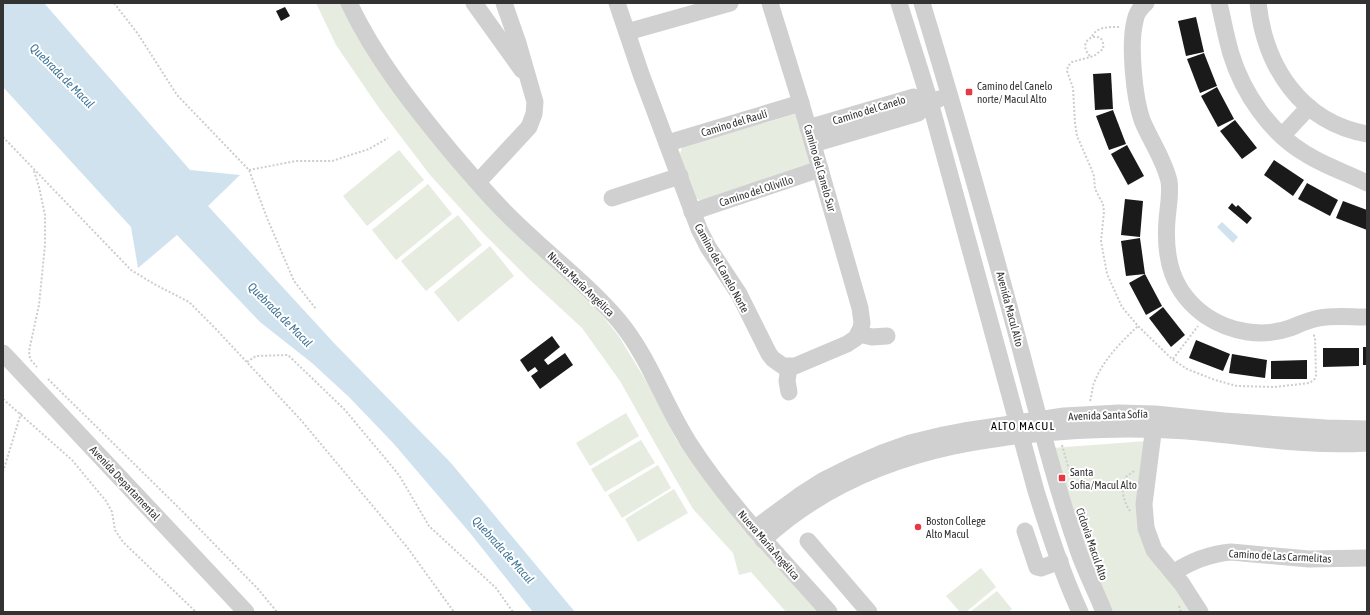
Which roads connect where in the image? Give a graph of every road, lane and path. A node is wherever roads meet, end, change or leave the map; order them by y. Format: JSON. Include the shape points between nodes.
{"nodes":[{"id":1,"x":114,"y":3,"type":"edge"},
{"id":2,"x":348,"y":3,"type":"edge"},
{"id":3,"x":474,"y":3,"type":"edge"},
{"id":4,"x":504,"y":3,"type":"edge"},
{"id":5,"x":617,"y":3,"type":"edge"},
{"id":6,"x":730,"y":3,"type":"edge"},
{"id":7,"x":770,"y":3,"type":"edge"},
{"id":8,"x":899,"y":3,"type":"edge"},
{"id":9,"x":922,"y":3,"type":"edge"},
{"id":10,"x":1146,"y":3,"type":"edge"},
{"id":11,"x":1219,"y":3,"type":"edge"},
{"id":12,"x":1258,"y":3,"type":"edge"},
{"id":13,"x":1134,"y":27,"type":"junction"},
{"id":14,"x":627,"y":32,"type":"junction"},
{"id":15,"x":1092,"y":36,"type":"junction"},
{"id":16,"x":530,"y":82,"type":"junction"},
{"id":17,"x":951,"y":96,"type":"junction"},
{"id":18,"x":930,"y":102,"type":"junction"},
{"id":19,"x":801,"y":103,"type":"junction"},
{"id":20,"x":1309,"y":107,"type":"junction"},
{"id":21,"x":1367,"y":134,"type":"edge"},
{"id":22,"x":811,"y":136,"type":"junction"},
{"id":23,"x":1282,"y":136,"type":"junction"},
{"id":24,"x":3,"y":137,"type":"edge"},
{"id":25,"x":388,"y":138,"type":"dead end"},
{"id":26,"x":668,"y":143,"type":"junction"},
{"id":27,"x":820,"y":169,"type":"junction"},
{"id":28,"x":33,"y":170,"type":"junction"},
{"id":29,"x":249,"y":170,"type":"junction"},
{"id":30,"x":680,"y":176,"type":"junction"},
{"id":31,"x":478,"y":182,"type":"junction"},
{"id":32,"x":1367,"y":183,"type":"edge"},
{"id":33,"x":612,"y":198,"type":"dead end"},
{"id":34,"x":692,"y":212,"type":"junction"},
{"id":35,"x":316,"y":309,"type":"dead end"},
{"id":36,"x":1206,"y":315,"type":"junction"},
{"id":37,"x":1367,"y":317,"type":"edge"},
{"id":38,"x":1138,"y":326,"type":"dead end"},
{"id":39,"x":859,"y":334,"type":"junction"},
{"id":40,"x":887,"y":336,"type":"dead end"},
{"id":41,"x":3,"y":353,"type":"edge"},
{"id":42,"x":1172,"y":359,"type":"dead end"},
{"id":43,"x":247,"y":362,"type":"junction"},
{"id":44,"x":789,"y":367,"type":"junction"},
{"id":45,"x":39,"y":370,"type":"dead end"},
{"id":46,"x":45,"y":376,"type":"dead end"},
{"id":47,"x":789,"y":392,"type":"dead end"},
{"id":48,"x":3,"y":399,"type":"edge"},
{"id":49,"x":21,"y":413,"type":"junction"},
{"id":50,"x":1088,"y":414,"type":"junction"},
{"id":51,"x":1155,"y":422,"type":"junction"},
{"id":52,"x":1045,"y":428,"type":"junction"},
{"id":53,"x":1367,"y":428,"type":"edge"},
{"id":54,"x":1020,"y":429,"type":"junction"},
{"id":55,"x":1367,"y":443,"type":"edge"},
{"id":56,"x":3,"y":472,"type":"edge"},
{"id":57,"x":1076,"y":494,"type":"dead end"},
{"id":58,"x":1025,"y":531,"type":"dead end"},
{"id":59,"x":758,"y":534,"type":"junction"},
{"id":60,"x":808,"y":541,"type":"dead end"},
{"id":61,"x":1367,"y":558,"type":"edge"},
{"id":62,"x":1060,"y":562,"type":"junction"},
{"id":63,"x":1173,"y":573,"type":"junction"},
{"id":64,"x":196,"y":612,"type":"edge"},
{"id":65,"x":246,"y":612,"type":"edge"},
{"id":66,"x":277,"y":612,"type":"edge"},
{"id":67,"x":454,"y":612,"type":"edge"},
{"id":68,"x":513,"y":612,"type":"edge"},
{"id":69,"x":829,"y":612,"type":"edge"},
{"id":70,"x":869,"y":612,"type":"edge"},
{"id":71,"x":1080,"y":612,"type":"edge"},
{"id":72,"x":1104,"y":612,"type":"edge"},
{"id":73,"x":1200,"y":612,"type":"edge"}],
"edges":[{"from":1,"to":29,"type":"path","via":[[138,34],[177,95]]},
{"from":2,"to":31,"type":"street","name":"Nueva María Angélica","via":[[395,80],[423,118]]},
{"from":3,"to":16,"type":"street"},
{"from":4,"to":16,"type":"street"},
{"from":5,"to":14,"type":"street","name":"Camino del Canelo Norte"},
{"from":6,"to":14,"type":"street"},
{"from":7,"to":19,"type":"street","name":"Camino del Canelo Sur"},
{"from":8,"to":18,"type":"street","name":"Avenida Macul Alto"},
{"from":9,"to":17,"type":"street","name":"Avenida Macul Alto"},
{"from":10,"to":13,"type":"street","via":[[1138,13]]},
{"from":11,"to":23,"type":"street","via":[[1226,37],[1238,72],[1253,99]]},
{"from":12,"to":20,"type":"street","via":[[1264,35],[1273,62],[1288,86]]},
{"from":13,"to":15,"type":"path","via":[[1099,29]]},
{"from":13,"to":36,"type":"street","via":[[1136,100],[1168,180],[1168,260],[1182,292]]},
{"from":14,"to":26,"type":"street","name":"Camino del Canelo Norte"},
{"from":15,"to":15,"type":"path","via":[[1085,43],[1086,52],[1090,56],[1099,53],[1104,45],[1101,40]]},
{"from":16,"to":31,"type":"street","via":[[536,108],[531,123]]},
{"from":17,"to":18,"type":"street","name":"Camino del Canelo"},
{"from":17,"to":52,"type":"street","name":"Avenida Macul Alto"},
{"from":18,"to":22,"type":"street","name":"Camino del Canelo","via":[[914,97]]},
{"from":18,"to":54,"type":"street","name":"Avenida Macul Alto"},
{"from":19,"to":22,"type":"street","name":"Camino del Canelo Sur"},
{"from":19,"to":26,"type":"street","name":"Camino del Raulí"},
{"from":20,"to":21,"type":"street","via":[[1333,123]]},
{"from":20,"to":23,"type":"street"},
{"from":22,"to":27,"type":"street","name":"Camino del Canelo Sur"},
{"from":23,"to":32,"type":"street","via":[[1308,155]]},
{"from":24,"to":28,"type":"path"},
{"from":25,"to":29,"type":"path","via":[[369,149],[332,162],[296,161]]},
{"from":26,"to":30,"type":"street","name":"Camino del Canelo Norte"},
{"from":27,"to":34,"type":"street","name":"Camino del Olivillo"},
{"from":27,"to":39,"type":"street","name":"Camino del Canelo Sur","via":[[860,308],[862,323]]},
{"from":28,"to":43,"type":"path","via":[[131,270],[189,302]]},
{"from":28,"to":45,"type":"path","via":[[45,215],[40,297],[29,351],[30,359]]},
{"from":29,"to":35,"type":"path","via":[[266,218],[294,281]]},
{"from":30,"to":33,"type":"street"},
{"from":30,"to":34,"type":"street","name":"Camino del Canelo Norte"},
{"from":31,"to":59,"type":"street","name":"Nueva María Angélica","via":[[621,323],[688,442]]},
{"from":34,"to":44,"type":"street","name":"Camino del Canelo Norte","via":[[704,239],[739,294],[768,354],[778,363]]},
{"from":36,"to":37,"type":"street","via":[[1237,330],[1260,333],[1332,316]]},
{"from":36,"to":42,"type":"path"},
{"from":38,"to":50,"type":"path","via":[[1117,346],[1098,374],[1093,384]]},
{"from":39,"to":40,"type":"street","via":[[872,337]]},
{"from":39,"to":44,"type":"street","via":[[847,344]]},
{"from":41,"to":65,"type":"street","name":"Avenida Departamental"},
{"from":43,"to":67,"type":"path","via":[[300,419],[396,535]]},
{"from":43,"to":68,"type":"path","via":[[256,356],[288,354],[344,410],[399,475],[429,526],[496,588]]},
{"from":44,"to":47,"type":"street"},
{"from":46,"to":66,"type":"path","via":[[258,588]]},
{"from":48,"to":49,"type":"path"},
{"from":49,"to":56,"type":"path"},
{"from":49,"to":64,"type":"path","via":[[72,460],[106,501],[112,512],[115,530],[123,542]]},
{"from":50,"to":51,"type":"street","name":"Avenida Santa Sofía"},
{"from":50,"to":52,"type":"street","name":"Avenida Santa Sofía"},
{"from":51,"to":52,"type":"street","name":"Avenida Santa Sofía","via":[[1106,429]]},
{"from":51,"to":53,"type":"street","name":"Avenida Santa Sofía"},
{"from":51,"to":55,"type":"street","name":"Avenida Santa Sofía","via":[[1187,431],[1306,443]]},
{"from":51,"to":63,"type":"street","via":[[1144,504],[1145,517],[1154,550]]},
{"from":52,"to":54,"type":"street","name":"Avenida Santa Sofía"},
{"from":52,"to":57,"type":"path","name":"Ciclovìa Macul Alto","via":[[1062,442]]},
{"from":52,"to":72,"type":"street","name":"Avenida Macul Alto","via":[[1054,478],[1079,552]]},
{"from":54,"to":59,"type":"street","name":"Avenida Santa Sofía","via":[[902,460],[871,472],[828,493],[786,521]]},
{"from":54,"to":62,"type":"street","name":"Avenida Macul Alto","via":[[1036,491]]},
{"from":58,"to":62,"type":"street","via":[[1037,567]]},
{"from":59,"to":69,"type":"street","name":"Nueva María Angélica"},
{"from":60,"to":70,"type":"street"},
{"from":61,"to":63,"type":"street","name":"Camino de Las Carmelitas","via":[[1309,559],[1231,552],[1192,562]]},
{"from":62,"to":71,"type":"street","name":"Avenida Macul Alto"},
{"from":63,"to":73,"type":"street"}]}
